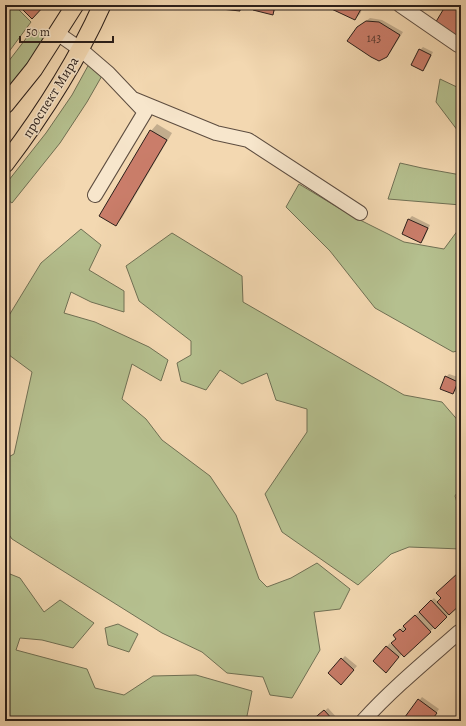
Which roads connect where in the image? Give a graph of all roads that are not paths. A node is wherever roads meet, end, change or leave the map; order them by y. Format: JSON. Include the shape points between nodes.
{"nodes":[{"id":1,"x":75,"y":5,"type":"edge"},
{"id":2,"x":102,"y":5,"type":"edge"},
{"id":3,"x":400,"y":5,"type":"edge"},
{"id":4,"x":57,"y":33,"type":"junction"},
{"id":5,"x":458,"y":45,"type":"dead end"},
{"id":6,"x":80,"y":49,"type":"junction"},
{"id":7,"x":133,"y":99,"type":"junction"},
{"id":8,"x":5,"y":105,"type":"edge"},
{"id":9,"x":5,"y":164,"type":"edge"},
{"id":10,"x":95,"y":195,"type":"dead end"},
{"id":11,"x":360,"y":213,"type":"dead end"},
{"id":12,"x":461,"y":632,"type":"edge"},
{"id":13,"x":363,"y":721,"type":"edge"}],
"edges":[{"from":1,"to":4,"type":"main road","name":"проспект Мира"},
{"from":2,"to":6,"type":"main road","name":"проспект Мира"},
{"from":3,"to":5,"type":"street"},
{"from":4,"to":6,"type":"street"},
{"from":4,"to":8,"type":"main road","name":"проспект Мира","via":[[34,69]]},
{"from":6,"to":7,"type":"street"},
{"from":6,"to":9,"type":"main road","name":"проспект Мира","via":[[34,127]]},
{"from":7,"to":10,"type":"street","via":[[145,112]]},
{"from":7,"to":11,"type":"street","via":[[216,133],[248,140]]},
{"from":12,"to":13,"type":"street","via":[[374,708]]}]}
